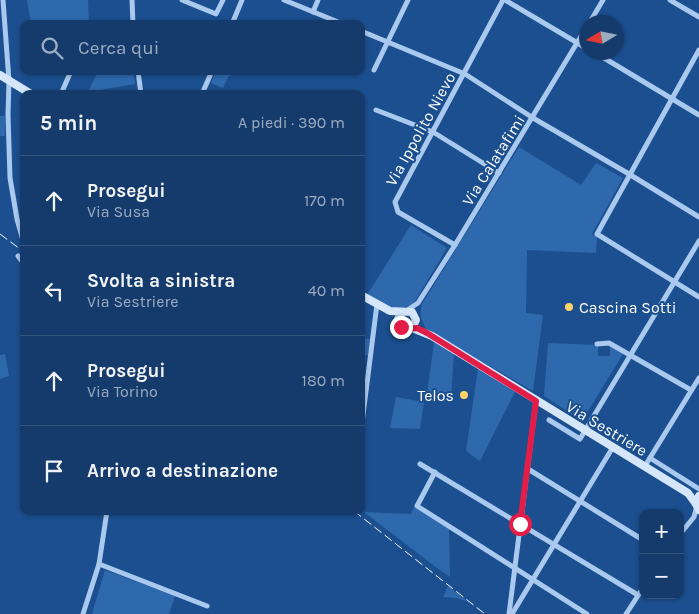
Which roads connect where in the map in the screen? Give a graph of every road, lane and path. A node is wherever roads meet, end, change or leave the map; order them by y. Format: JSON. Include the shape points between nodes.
{"nodes":[{"id":1,"x":3,"y":0,"type":"edge"},
{"id":2,"x":132,"y":0,"type":"edge"},
{"id":3,"x":182,"y":0,"type":"edge"},
{"id":4,"x":223,"y":0,"type":"edge"},
{"id":5,"x":242,"y":0,"type":"edge"},
{"id":6,"x":284,"y":0,"type":"edge"},
{"id":7,"x":318,"y":0,"type":"edge"},
{"id":8,"x":408,"y":0,"type":"edge"},
{"id":9,"x":504,"y":0,"type":"edge"},
{"id":10,"x":603,"y":0,"type":"edge"},
{"id":11,"x":670,"y":0,"type":"edge"},
{"id":12,"x":313,"y":12,"type":"junction"},
{"id":13,"x":594,"y":15,"type":"edge"},
{"id":14,"x":699,"y":17,"type":"edge"},
{"id":15,"x":133,"y":20,"type":"edge"},
{"id":16,"x":234,"y":20,"type":"edge"},
{"id":17,"x":333,"y":20,"type":"edge"},
{"id":18,"x":365,"y":33,"type":"edge"},
{"id":19,"x":388,"y":42,"type":"junction"},
{"id":20,"x":578,"y":43,"type":"joint"},
{"id":21,"x":699,"y":50,"type":"edge"},
{"id":22,"x":607,"y":60,"type":"edge"},
{"id":23,"x":374,"y":70,"type":"dead end"},
{"id":24,"x":465,"y":74,"type":"junction"},
{"id":25,"x":0,"y":75,"type":"edge"},
{"id":26,"x":69,"y":75,"type":"edge"},
{"id":27,"x":139,"y":75,"type":"edge"},
{"id":28,"x":210,"y":75,"type":"edge"},
{"id":29,"x":9,"y":80,"type":"junction"},
{"id":30,"x":25,"y":90,"type":"edge"},
{"id":31,"x":63,"y":90,"type":"edge"},
{"id":32,"x":142,"y":90,"type":"edge"},
{"id":33,"x":204,"y":90,"type":"edge"},
{"id":34,"x":672,"y":99,"type":"junction"},
{"id":35,"x":376,"y":110,"type":"dead end"},
{"id":36,"x":699,"y":115,"type":"edge"},
{"id":37,"x":533,"y":118,"type":"junction"},
{"id":38,"x":433,"y":132,"type":"junction"},
{"id":39,"x":499,"y":173,"type":"junction"},
{"id":40,"x":629,"y":174,"type":"junction"},
{"id":41,"x":699,"y":217,"type":"edge"},
{"id":42,"x":20,"y":232,"type":"edge"},
{"id":43,"x":699,"y":241,"type":"edge"},
{"id":44,"x":455,"y":245,"type":"junction"},
{"id":45,"x":18,"y":256,"type":"dead end"},
{"id":46,"x":20,"y":259,"type":"edge"},
{"id":47,"x":675,"y":282,"type":"junction"},
{"id":48,"x":699,"y":296,"type":"edge"},
{"id":49,"x":365,"y":297,"type":"edge"},
{"id":50,"x":418,"y":303,"type":"junction"},
{"id":51,"x":376,"y":304,"type":"junction"},
{"id":52,"x":390,"y":311,"type":"junction"},
{"id":53,"x":405,"y":312,"type":"junction"},
{"id":54,"x":416,"y":319,"type":"junction"},
{"id":55,"x":398,"y":322,"type":"junction"},
{"id":56,"x":412,"y":328,"type":"junction"},
{"id":57,"x":427,"y":333,"type":"junction"},
{"id":58,"x":597,"y":344,"type":"dead end"},
{"id":59,"x":631,"y":355,"type":"junction"},
{"id":60,"x":699,"y":378,"type":"edge"},
{"id":61,"x":691,"y":390,"type":"junction"},
{"id":62,"x":365,"y":397,"type":"edge"},
{"id":63,"x":536,"y":401,"type":"junction"},
{"id":64,"x":549,"y":420,"type":"dead end"},
{"id":65,"x":585,"y":430,"type":"junction"},
{"id":66,"x":613,"y":447,"type":"junction"},
{"id":67,"x":650,"y":458,"type":"junction"},
{"id":68,"x":420,"y":464,"type":"dead end"},
{"id":69,"x":645,"y":466,"type":"junction"},
{"id":70,"x":528,"y":469,"type":"junction"},
{"id":71,"x":435,"y":472,"type":"junction"},
{"id":72,"x":699,"y":489,"type":"edge"},
{"id":73,"x":580,"y":502,"type":"junction"},
{"id":74,"x":698,"y":502,"type":"edge"},
{"id":75,"x":106,"y":515,"type":"edge"},
{"id":76,"x":696,"y":516,"type":"edge"},
{"id":77,"x":520,"y":524,"type":"junction"},
{"id":78,"x":684,"y":530,"type":"edge"},
{"id":79,"x":639,"y":538,"type":"edge"},
{"id":80,"x":554,"y":545,"type":"junction"},
{"id":81,"x":99,"y":564,"type":"junction"},
{"id":82,"x":515,"y":568,"type":"junction"},
{"id":83,"x":533,"y":580,"type":"junction"},
{"id":84,"x":638,"y":595,"type":"joint"},
{"id":85,"x":207,"y":606,"type":"dead end"},
{"id":86,"x":83,"y":614,"type":"edge"},
{"id":87,"x":511,"y":614,"type":"edge"},
{"id":88,"x":587,"y":614,"type":"edge"},
{"id":89,"x":626,"y":614,"type":"edge"}],
"edges":[{"from":1,"to":29,"type":"street"},
{"from":2,"to":15,"type":"street"},
{"from":3,"to":4,"type":"street","via":[[216,14]]},
{"from":5,"to":16,"type":"street"},
{"from":6,"to":12,"type":"street"},
{"from":7,"to":12,"type":"street"},
{"from":8,"to":19,"type":"street"},
{"from":9,"to":20,"type":"street"},
{"from":9,"to":24,"type":"street","name":"Via Ippolito Nievo"},
{"from":10,"to":13,"type":"street"},
{"from":11,"to":14,"type":"street"},
{"from":12,"to":17,"type":"street"},
{"from":18,"to":19,"type":"street"},
{"from":19,"to":23,"type":"street"},
{"from":19,"to":24,"type":"street"},
{"from":20,"to":37,"type":"street","name":"Via Calatafimi"},
{"from":21,"to":34,"type":"street"},
{"from":22,"to":34,"type":"street"},
{"from":24,"to":37,"type":"street"},
{"from":24,"to":38,"type":"street","name":"Via Ippolito Nievo"},
{"from":25,"to":29,"type":"main road"},
{"from":26,"to":31,"type":"street"},
{"from":27,"to":32,"type":"street"},
{"from":28,"to":33,"type":"street"},
{"from":29,"to":30,"type":"main road"},
{"from":29,"to":42,"type":"street","via":[[10,178]]},
{"from":34,"to":36,"type":"street"},
{"from":34,"to":40,"type":"street"},
{"from":35,"to":38,"type":"street"},
{"from":37,"to":39,"type":"street","name":"Via Calatafimi"},
{"from":37,"to":40,"type":"street"},
{"from":38,"to":39,"type":"street"},
{"from":38,"to":44,"type":"street","name":"Via Ippolito Nievo","via":[[395,202],[398,212]]},
{"from":39,"to":44,"type":"street","name":"Via Calatafimi"},
{"from":40,"to":41,"type":"street"},
{"from":40,"to":47,"type":"street","via":[[597,234]]},
{"from":43,"to":47,"type":"street"},
{"from":44,"to":50,"type":"street","name":"Via Calatafimi"},
{"from":45,"to":46,"type":"street"},
{"from":47,"to":48,"type":"street"},
{"from":47,"to":59,"type":"street"},
{"from":49,"to":51,"type":"main road"},
{"from":50,"to":53,"type":"street","name":"Via Calatafimi"},
{"from":50,"to":54,"type":"street","name":"Via Calatafimi"},
{"from":51,"to":52,"type":"main road"},
{"from":51,"to":62,"type":"street"},
{"from":52,"to":53,"type":"main road"},
{"from":52,"to":55,"type":"main road"},
{"from":53,"to":54,"type":"main road","via":[[412,312]]},
{"from":53,"to":55,"type":"main road","via":[[399,316]]},
{"from":54,"to":56,"type":"main road"},
{"from":54,"to":57,"type":"main road"},
{"from":55,"to":56,"type":"main road","via":[[404,328]]},
{"from":56,"to":57,"type":"main road"},
{"from":57,"to":63,"type":"main road","name":"Via Sestriere"},
{"from":58,"to":59,"type":"street","via":[[609,343]]},
{"from":59,"to":61,"type":"street"},
{"from":59,"to":65,"type":"street"},
{"from":60,"to":61,"type":"street"},
{"from":61,"to":67,"type":"street"},
{"from":63,"to":65,"type":"main road","name":"Via Sestriere"},
{"from":63,"to":70,"type":"street"},
{"from":64,"to":65,"type":"street","via":[[580,439]]},
{"from":65,"to":66,"type":"main road","name":"Via Sestriere"},
{"from":66,"to":69,"type":"main road","name":"Via Sestriere"},
{"from":66,"to":73,"type":"street"},
{"from":67,"to":69,"type":"street"},
{"from":67,"to":72,"type":"street","name":"Via Sestriere"},
{"from":68,"to":71,"type":"street"},
{"from":69,"to":74,"type":"main road","name":"Via Sestriere"},
{"from":70,"to":73,"type":"street"},
{"from":70,"to":77,"type":"street"},
{"from":71,"to":77,"type":"street"},
{"from":71,"to":82,"type":"street","via":[[417,506]]},
{"from":73,"to":79,"type":"street"},
{"from":73,"to":80,"type":"street"},
{"from":74,"to":76,"type":"street"},
{"from":75,"to":81,"type":"street"},
{"from":76,"to":78,"type":"street"},
{"from":77,"to":80,"type":"street"},
{"from":77,"to":82,"type":"street"},
{"from":80,"to":83,"type":"street"},
{"from":80,"to":84,"type":"street"},
{"from":81,"to":85,"type":"street"},
{"from":81,"to":86,"type":"street"},
{"from":82,"to":83,"type":"street"},
{"from":82,"to":87,"type":"street"},
{"from":83,"to":87,"type":"street"},
{"from":83,"to":88,"type":"street"},
{"from":84,"to":89,"type":"street"}]}
